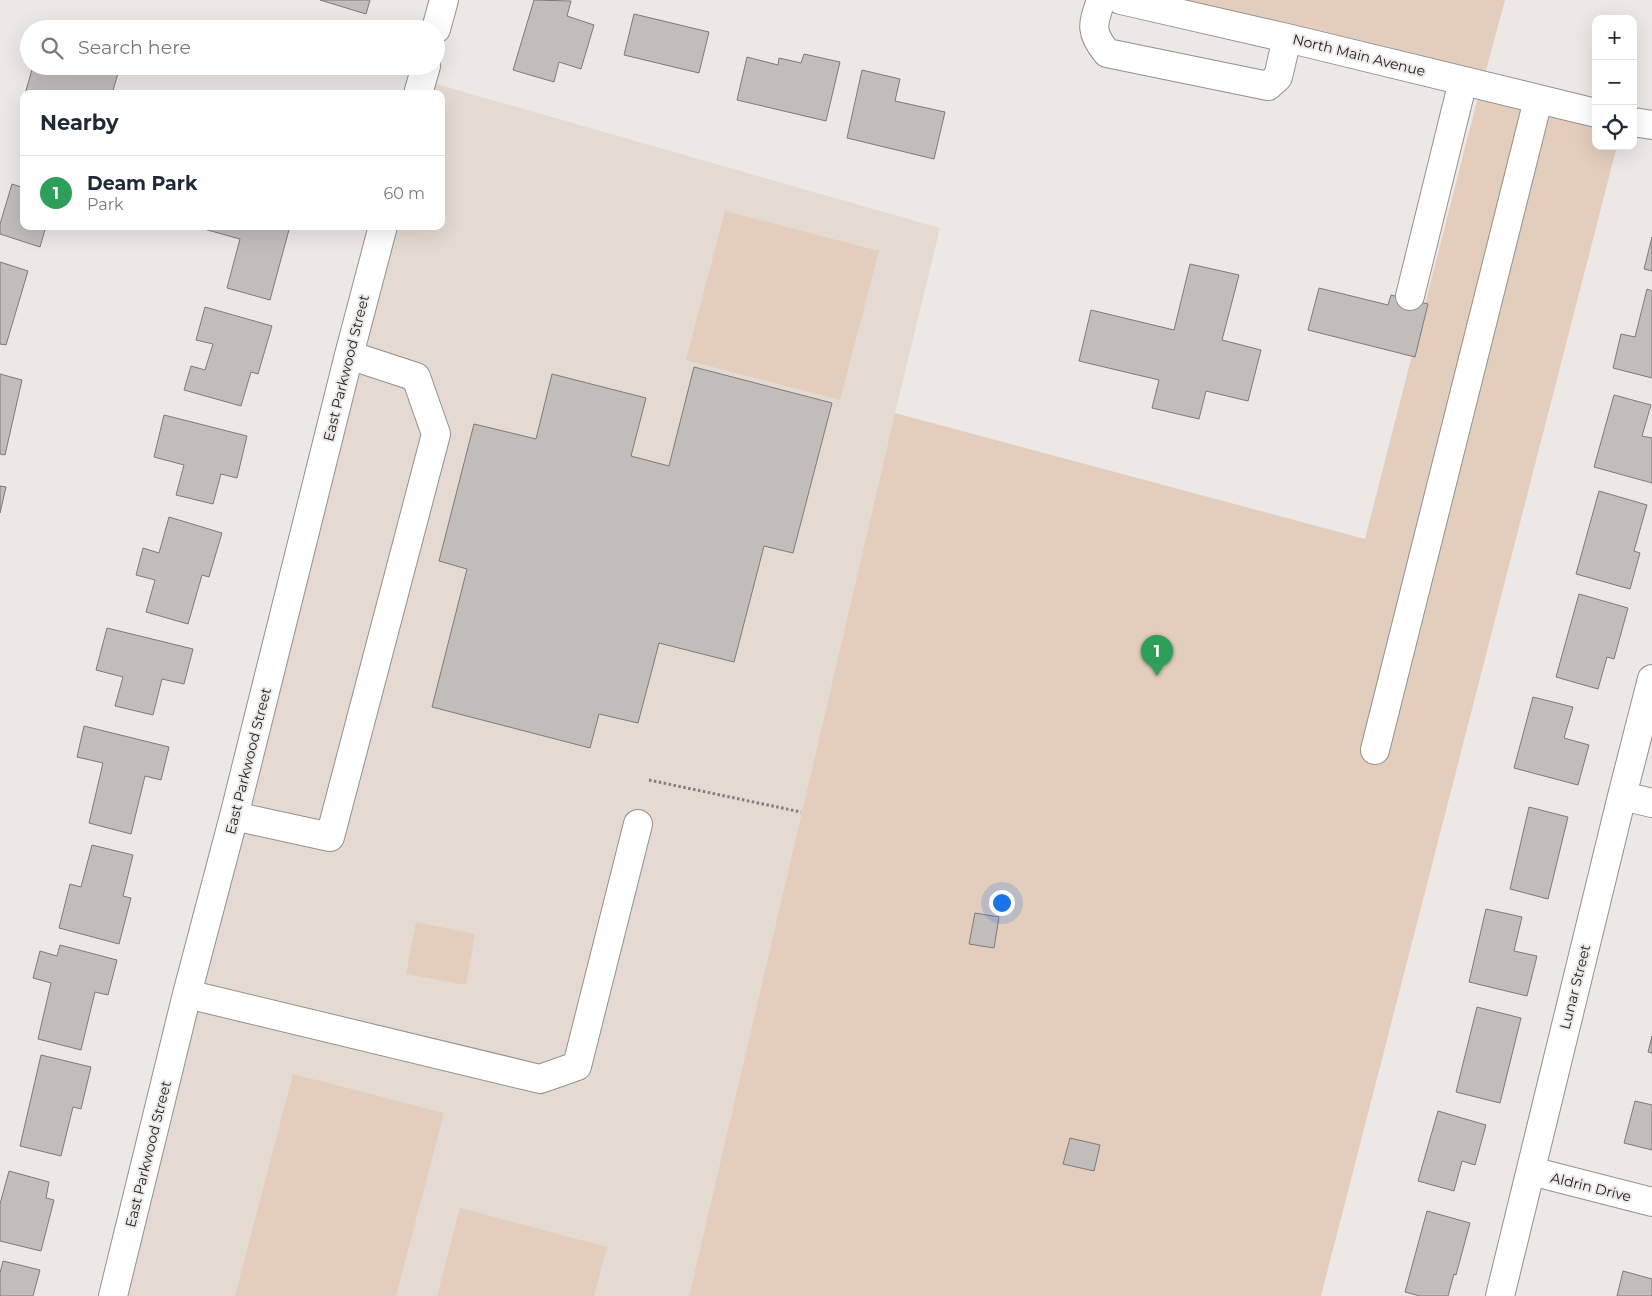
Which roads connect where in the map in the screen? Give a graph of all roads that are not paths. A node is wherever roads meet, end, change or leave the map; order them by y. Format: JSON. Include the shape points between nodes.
{"nodes":[{"id":1,"x":444,"y":0,"type":"edge"},
{"id":2,"x":1121,"y":0,"type":"edge"},
{"id":3,"x":1097,"y":12,"type":"edge"},
{"id":4,"x":438,"y":20,"type":"edge"},
{"id":5,"x":1287,"y":38,"type":"junction"},
{"id":6,"x":423,"y":75,"type":"edge"},
{"id":7,"x":1463,"y":81,"type":"junction"},
{"id":8,"x":419,"y":90,"type":"edge"},
{"id":9,"x":1538,"y":100,"type":"junction"},
{"id":10,"x":1592,"y":112,"type":"edge"},
{"id":11,"x":1637,"y":123,"type":"edge"},
{"id":12,"x":1652,"y":125,"type":"edge"},
{"id":13,"x":382,"y":230,"type":"edge"},
{"id":14,"x":1410,"y":296,"type":"dead end"},
{"id":15,"x":349,"y":355,"type":"junction"},
{"id":16,"x":1652,"y":679,"type":"edge"},
{"id":17,"x":1375,"y":750,"type":"dead end"},
{"id":18,"x":1622,"y":796,"type":"junction"},
{"id":19,"x":1652,"y":803,"type":"edge"},
{"id":20,"x":234,"y":816,"type":"junction"},
{"id":21,"x":638,"y":824,"type":"dead end"},
{"id":22,"x":187,"y":994,"type":"junction"},
{"id":23,"x":1530,"y":1171,"type":"junction"},
{"id":24,"x":1652,"y":1202,"type":"edge"},
{"id":25,"x":113,"y":1296,"type":"edge"},
{"id":26,"x":1500,"y":1296,"type":"edge"}],
"edges":[{"from":1,"to":4,"type":"street"},
{"from":2,"to":5,"type":"street","name":"North Main Avenue"},
{"from":3,"to":5,"type":"street","via":[[1097,41],[1106,53],[1268,86],[1278,77]]},
{"from":5,"to":7,"type":"street","name":"North Main Avenue"},
{"from":6,"to":8,"type":"street"},
{"from":7,"to":9,"type":"street","name":"North Main Avenue"},
{"from":7,"to":14,"type":"street"},
{"from":9,"to":10,"type":"street","name":"North Main Avenue"},
{"from":9,"to":17,"type":"street"},
{"from":11,"to":12,"type":"street"},
{"from":13,"to":15,"type":"street","name":"East Parkwood Street"},
{"from":15,"to":20,"type":"street","name":"East Parkwood Street"},
{"from":15,"to":20,"type":"street","via":[[416,377],[436,434],[330,837]]},
{"from":16,"to":18,"type":"street","name":"Lunar Street"},
{"from":18,"to":19,"type":"street"},
{"from":18,"to":23,"type":"street","name":"Lunar Street"},
{"from":20,"to":22,"type":"street","name":"East Parkwood Street"},
{"from":21,"to":22,"type":"street","via":[[577,1066],[540,1079]]},
{"from":22,"to":25,"type":"street","name":"East Parkwood Street"},
{"from":23,"to":24,"type":"street","name":"Aldrin Drive"},
{"from":23,"to":26,"type":"street","name":"Lunar Street"}]}
